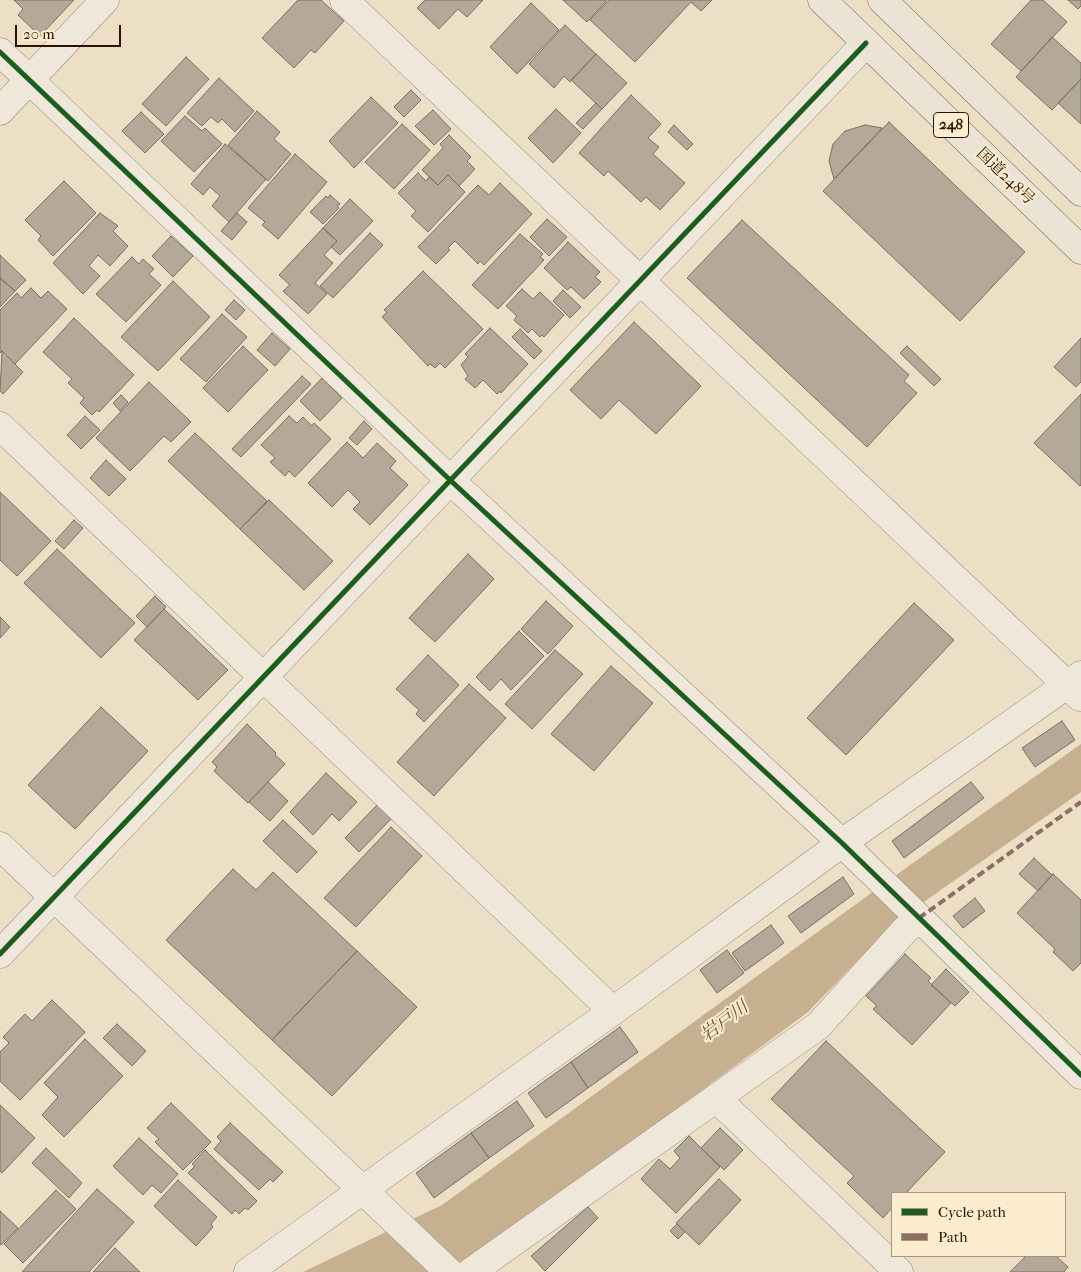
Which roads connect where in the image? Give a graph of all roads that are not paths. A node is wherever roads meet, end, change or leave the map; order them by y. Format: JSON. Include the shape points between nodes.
{"nodes":[{"id":1,"x":105,"y":0,"type":"edge"},
{"id":2,"x":344,"y":0,"type":"edge"},
{"id":3,"x":822,"y":0,"type":"edge"},
{"id":4,"x":893,"y":4,"type":"edge"},
{"id":5,"x":866,"y":43,"type":"junction"},
{"id":6,"x":0,"y":52,"type":"edge"},
{"id":7,"x":30,"y":80,"type":"junction"},
{"id":8,"x":0,"y":111,"type":"edge"},
{"id":9,"x":1081,"y":192,"type":"edge"},
{"id":10,"x":1081,"y":250,"type":"edge"},
{"id":11,"x":640,"y":280,"type":"junction"},
{"id":12,"x":0,"y":426,"type":"edge"},
{"id":13,"x":450,"y":480,"type":"junction"},
{"id":14,"x":262,"y":678,"type":"junction"},
{"id":15,"x":1076,"y":686,"type":"edge"},
{"id":16,"x":842,"y":843,"type":"junction"},
{"id":17,"x":0,"y":846,"type":"edge"},
{"id":18,"x":54,"y":897,"type":"junction"},
{"id":19,"x":916,"y":915,"type":"junction"},
{"id":20,"x":0,"y":954,"type":"edge"},
{"id":21,"x":613,"y":1011,"type":"junction"},
{"id":22,"x":1081,"y":1075,"type":"edge"},
{"id":23,"x":716,"y":1098,"type":"junction"},
{"id":24,"x":364,"y":1191,"type":"junction"},
{"id":25,"x":455,"y":1271,"type":"edge"},
{"id":26,"x":248,"y":1272,"type":"edge"},
{"id":27,"x":899,"y":1272,"type":"edge"}],
"edges":[{"from":1,"to":7,"type":"street"},
{"from":2,"to":11,"type":"street"},
{"from":3,"to":5,"type":"highway","name":"国道248号","number":"248"},
{"from":4,"to":9,"type":"highway","number":"248"},
{"from":5,"to":10,"type":"highway","name":"国道248号","number":"248"},
{"from":5,"to":11,"type":"street"},
{"from":6,"to":7,"type":"street"},
{"from":7,"to":8,"type":"street"},
{"from":7,"to":13,"type":"street"},
{"from":11,"to":13,"type":"street"},
{"from":11,"to":15,"type":"street"},
{"from":12,"to":14,"type":"street"},
{"from":13,"to":14,"type":"street"},
{"from":13,"to":16,"type":"street"},
{"from":14,"to":18,"type":"street"},
{"from":14,"to":21,"type":"street"},
{"from":15,"to":16,"type":"street"},
{"from":16,"to":19,"type":"street"},
{"from":16,"to":21,"type":"street"},
{"from":17,"to":18,"type":"street"},
{"from":18,"to":20,"type":"street"},
{"from":18,"to":24,"type":"street"},
{"from":19,"to":22,"type":"street"},
{"from":19,"to":23,"type":"street","via":[[818,1026]]},
{"from":21,"to":24,"type":"street"},
{"from":23,"to":25,"type":"street"},
{"from":23,"to":27,"type":"street"},
{"from":24,"to":25,"type":"street"},
{"from":24,"to":26,"type":"street"}]}
